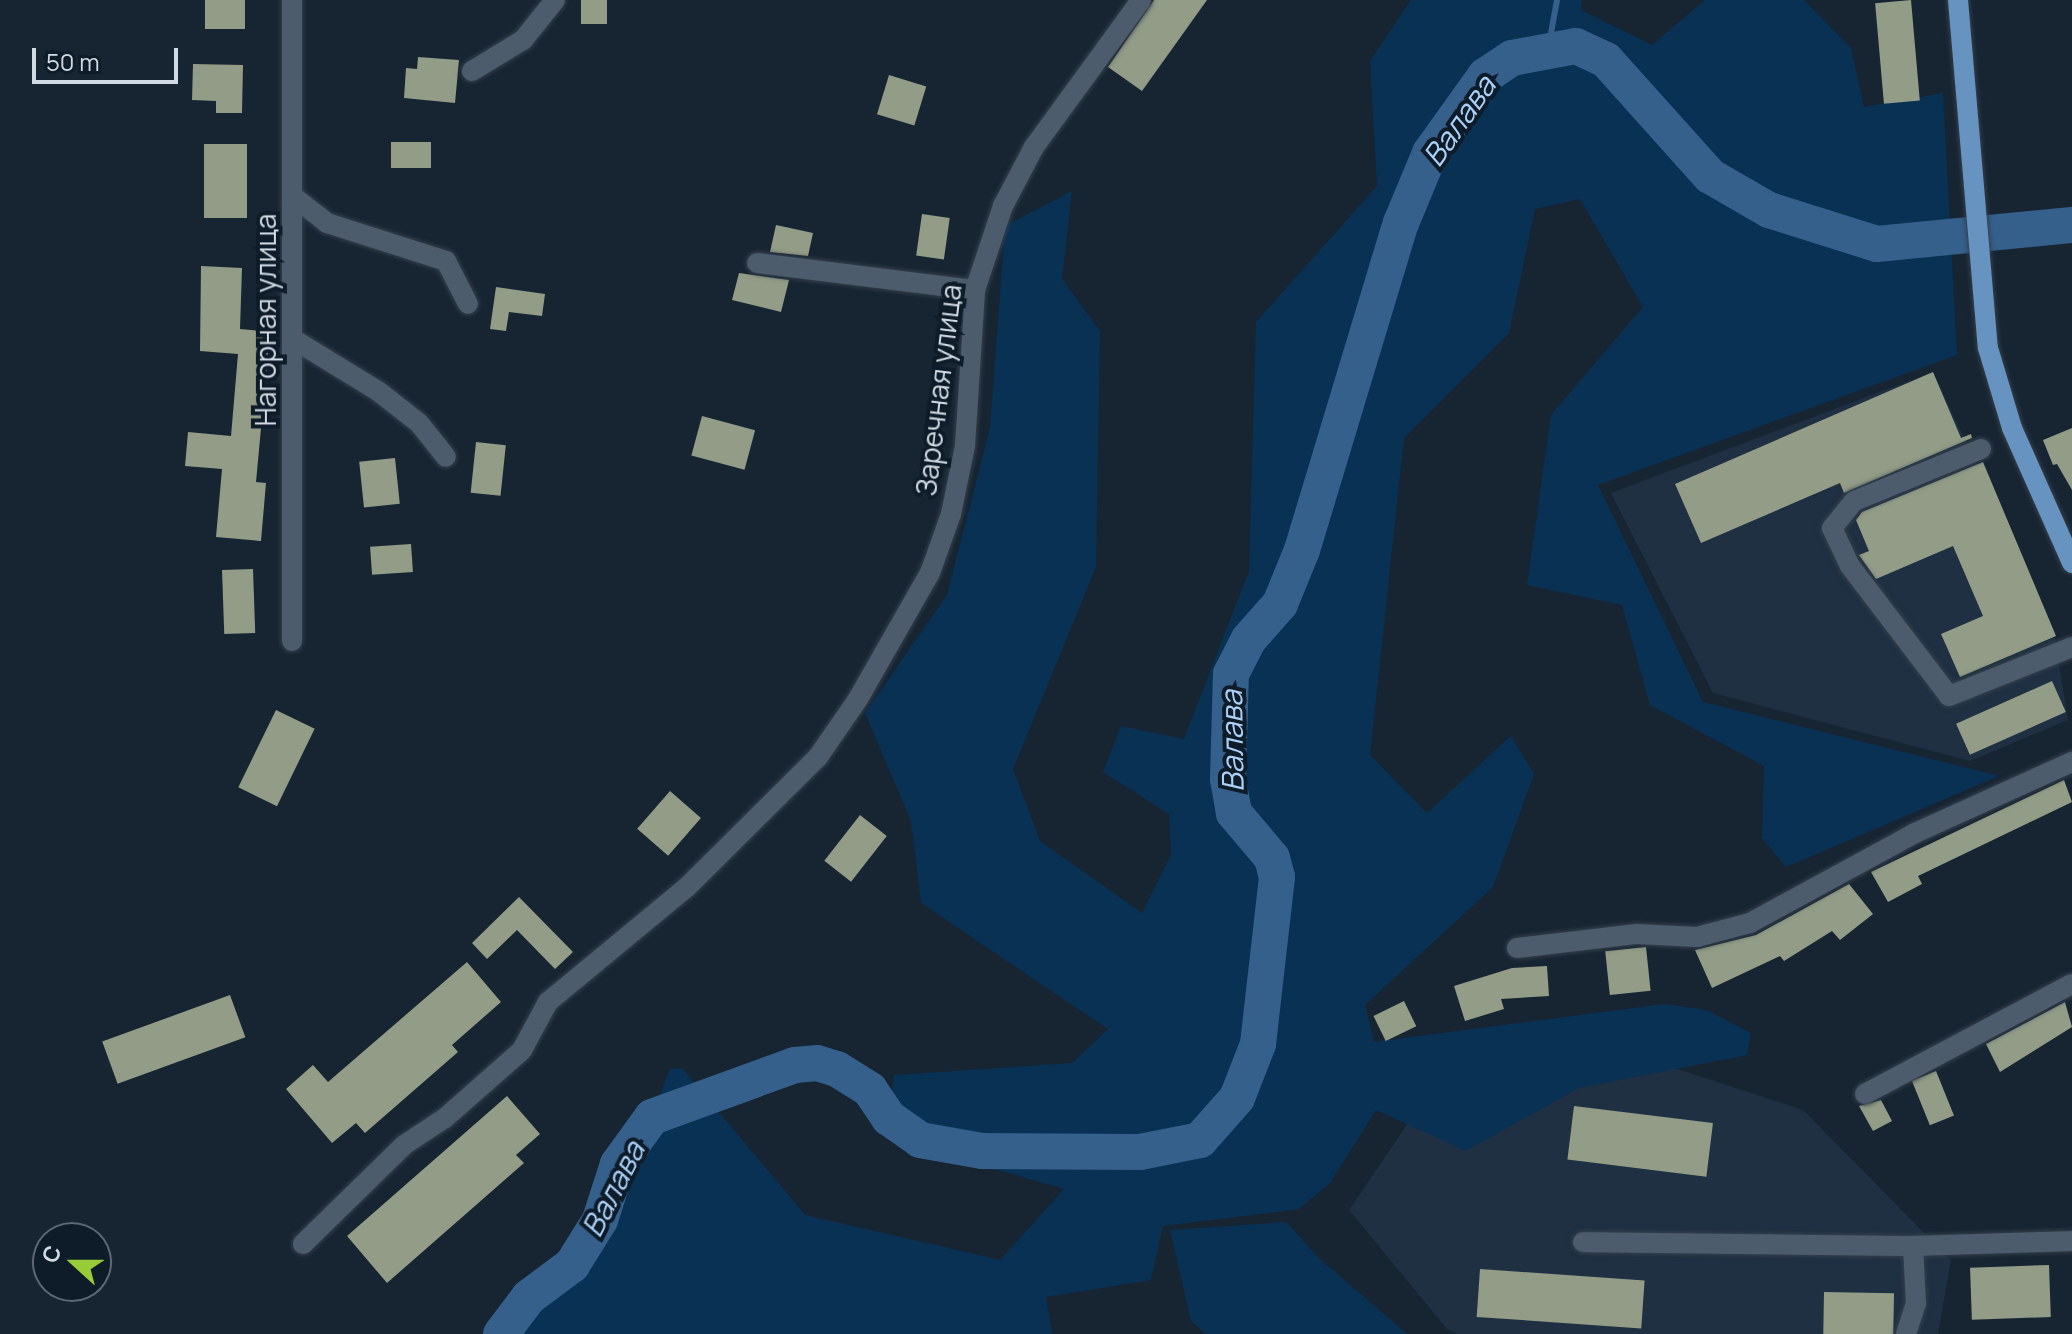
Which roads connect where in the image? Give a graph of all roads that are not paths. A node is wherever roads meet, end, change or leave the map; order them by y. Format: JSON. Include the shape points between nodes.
{"nodes":[{"id":1,"x":292,"y":0,"type":"edge"},
{"id":2,"x":555,"y":0,"type":"edge"},
{"id":3,"x":1141,"y":0,"type":"edge"},
{"id":4,"x":1958,"y":0,"type":"edge"},
{"id":5,"x":472,"y":71,"type":"dead end"},
{"id":6,"x":294,"y":197,"type":"junction"},
{"id":7,"x":757,"y":263,"type":"dead end"},
{"id":8,"x":975,"y":290,"type":"junction"},
{"id":9,"x":468,"y":304,"type":"dead end"},
{"id":10,"x":293,"y":339,"type":"junction"},
{"id":11,"x":1981,"y":449,"type":"dead end"},
{"id":12,"x":446,"y":457,"type":"dead end"},
{"id":13,"x":2072,"y":563,"type":"edge"},
{"id":14,"x":292,"y":641,"type":"dead end"},
{"id":15,"x":2072,"y":647,"type":"edge"},
{"id":16,"x":2072,"y":762,"type":"edge"},
{"id":17,"x":1517,"y":948,"type":"dead end"},
{"id":18,"x":2072,"y":984,"type":"edge"},
{"id":19,"x":1865,"y":1094,"type":"dead end"},
{"id":20,"x":2072,"y":1241,"type":"edge"},
{"id":21,"x":1583,"y":1242,"type":"dead end"},
{"id":22,"x":303,"y":1244,"type":"dead end"},
{"id":23,"x":1913,"y":1246,"type":"junction"},
{"id":24,"x":1906,"y":1334,"type":"edge"}],
"edges":[{"from":1,"to":6,"type":"street","name":"Нагорная улица"},
{"from":2,"to":5,"type":"street","via":[[523,40]]},
{"from":3,"to":8,"type":"street","name":"Заречная улица","via":[[1034,147],[1003,206]]},
{"from":4,"to":13,"type":"main road","via":[[1988,348],[2012,428]]},
{"from":6,"to":9,"type":"street","via":[[327,223],[446,261]]},
{"from":6,"to":10,"type":"street","name":"Нагорная улица"},
{"from":7,"to":8,"type":"street"},
{"from":8,"to":22,"type":"street","name":"Заречная улица","via":[[965,446],[951,514],[930,573],[858,699],[818,757],[687,887],[548,1002],[522,1050],[445,1118],[404,1145]]},
{"from":10,"to":12,"type":"street","via":[[344,365],[419,423]]},
{"from":10,"to":14,"type":"street","name":"Нагорная улица"},
{"from":11,"to":15,"type":"street","via":[[1854,501],[1832,528],[1850,566],[1949,696]]},
{"from":16,"to":17,"type":"street","via":[[1913,834],[1750,923],[1697,937],[1637,934]]},
{"from":18,"to":19,"type":"street"},
{"from":20,"to":23,"type":"street"},
{"from":21,"to":23,"type":"street"},
{"from":23,"to":24,"type":"street","via":[[1916,1304]]}]}
